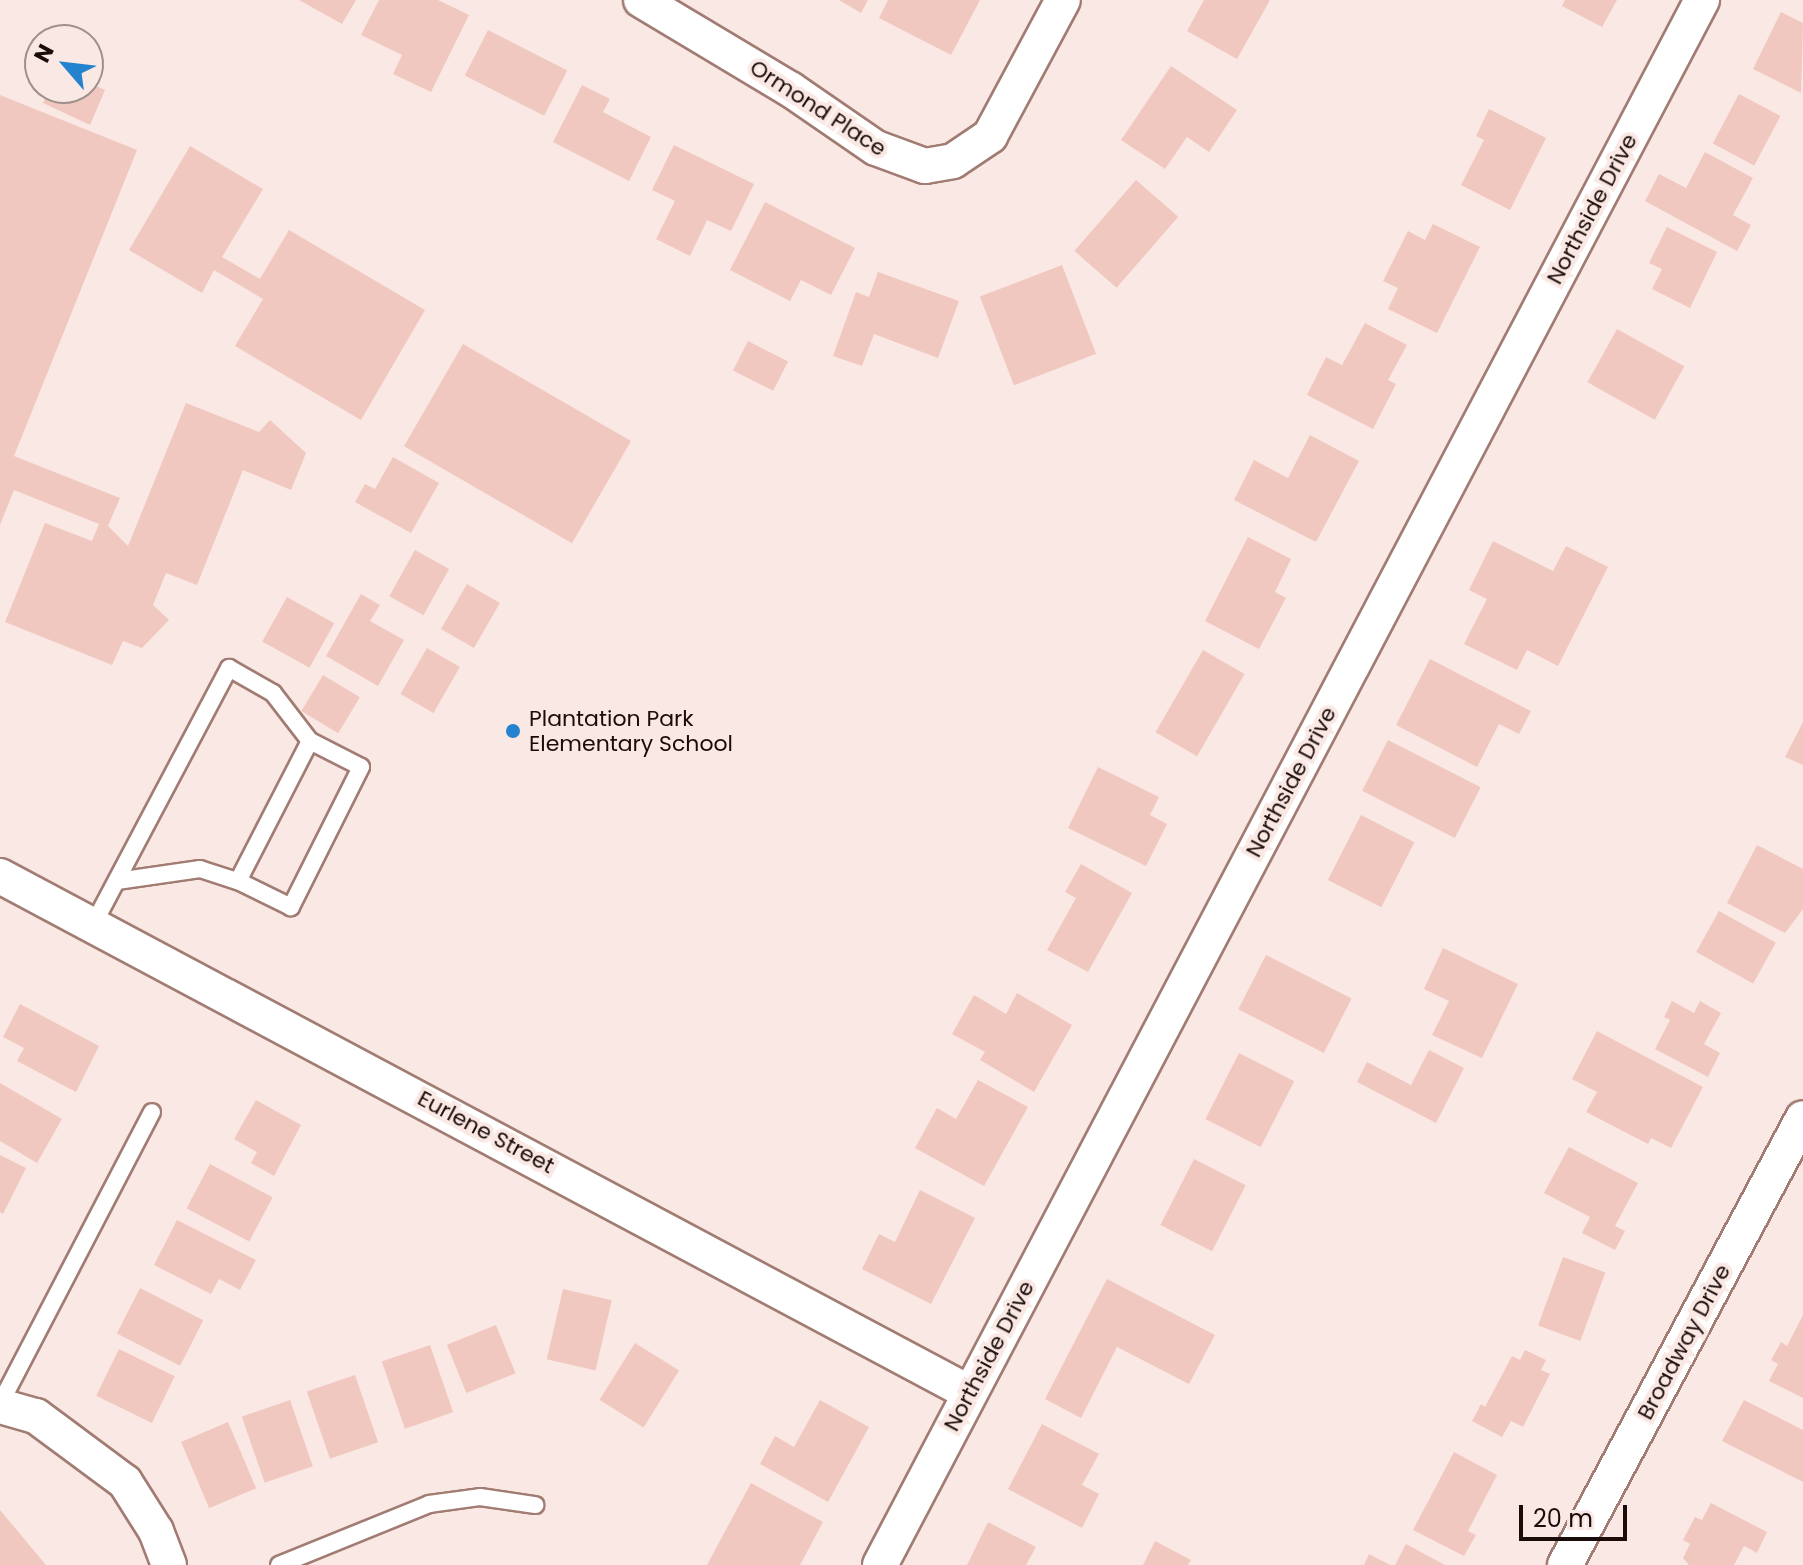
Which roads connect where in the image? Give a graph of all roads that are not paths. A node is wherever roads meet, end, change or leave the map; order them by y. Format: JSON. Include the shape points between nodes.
{"nodes":[{"id":1,"x":641,"y":0,"type":"edge"},
{"id":2,"x":1063,"y":0,"type":"edge"},
{"id":3,"x":1702,"y":0,"type":"edge"},
{"id":4,"x":310,"y":741,"type":"junction"},
{"id":5,"x":0,"y":876,"type":"edge"},
{"id":6,"x":117,"y":881,"type":"junction"},
{"id":7,"x":238,"y":881,"type":"junction"},
{"id":8,"x":93,"y":925,"type":"junction"},
{"id":9,"x":152,"y":1112,"type":"dead end"},
{"id":10,"x":1803,"y":1118,"type":"edge"},
{"id":11,"x":970,"y":1393,"type":"junction"},
{"id":12,"x":0,"y":1405,"type":"edge"},
{"id":13,"x":535,"y":1505,"type":"dead end"},
{"id":14,"x":169,"y":1565,"type":"edge"},
{"id":15,"x":279,"y":1565,"type":"edge"},
{"id":16,"x":880,"y":1565,"type":"edge"},
{"id":17,"x":1565,"y":1565,"type":"edge"}],
"edges":[{"from":1,"to":2,"type":"street","name":"Ormond Place","via":[[790,89],[876,148],[925,166],[953,161],[990,136]]},
{"from":3,"to":11,"type":"street","name":"Northside Drive"},
{"from":4,"to":6,"type":"lane","via":[[273,693],[229,668]]},
{"from":4,"to":7,"type":"lane"},
{"from":4,"to":7,"type":"lane","via":[[361,767],[291,907]]},
{"from":5,"to":8,"type":"street","name":"Eurlene Street"},
{"from":6,"to":7,"type":"lane","via":[[200,869]]},
{"from":6,"to":8,"type":"lane"},
{"from":8,"to":11,"type":"street","name":"Eurlene Street"},
{"from":9,"to":12,"type":"lane"},
{"from":10,"to":17,"type":"street","name":"Broadway Drive"},
{"from":11,"to":16,"type":"street","name":"Northside Drive"},
{"from":12,"to":14,"type":"street","via":[[36,1416],[116,1474],[141,1505]]},
{"from":13,"to":15,"type":"lane","via":[[480,1497],[429,1504]]}]}
